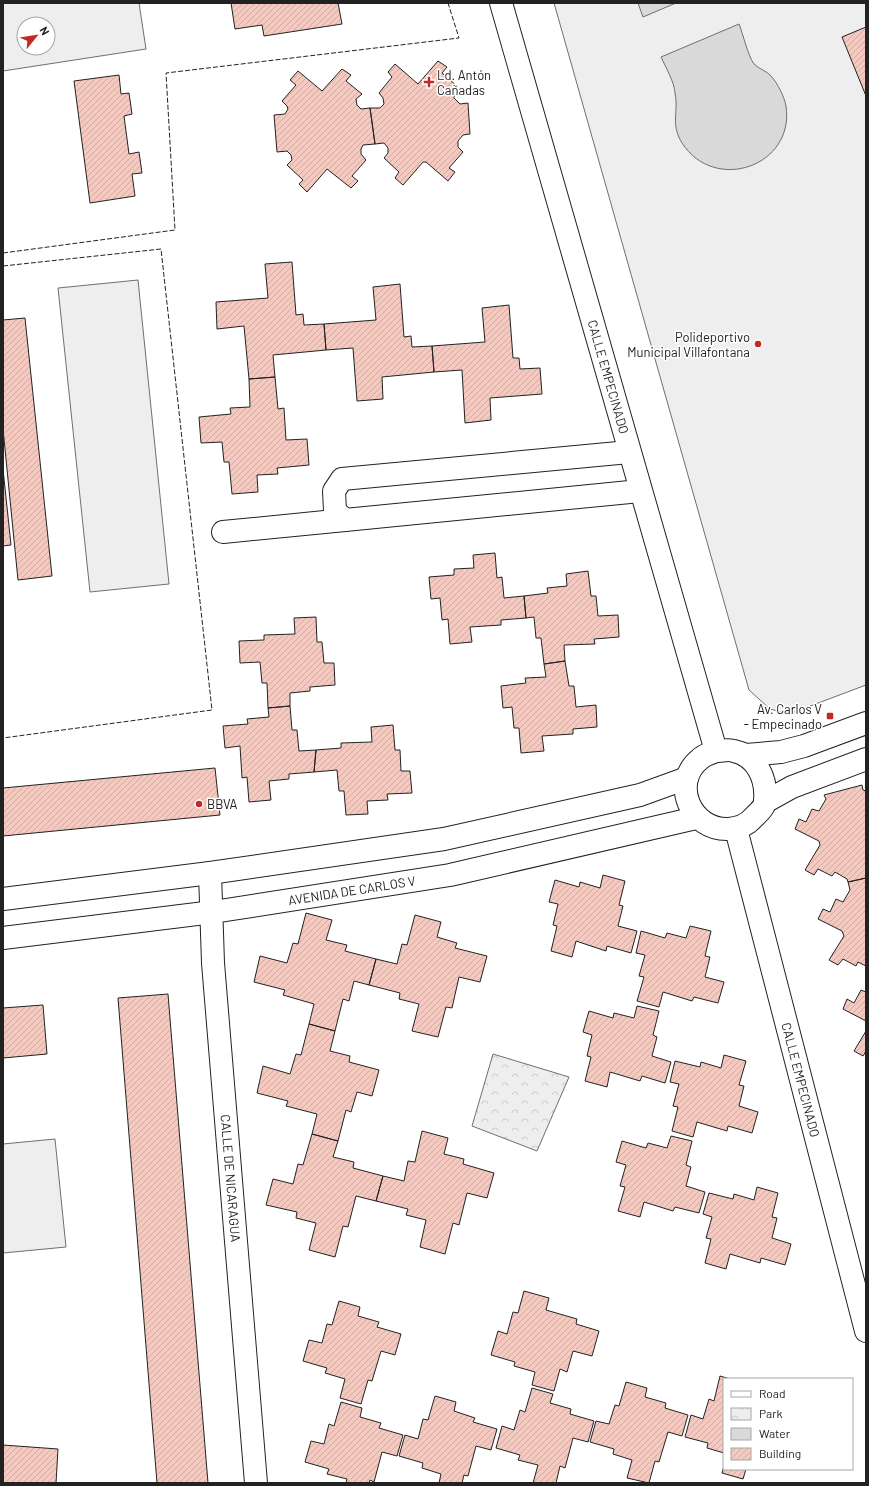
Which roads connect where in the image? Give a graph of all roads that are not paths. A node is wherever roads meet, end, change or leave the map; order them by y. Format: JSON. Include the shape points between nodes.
{"nodes":[{"id":1,"x":501,"y":3,"type":"edge"},
{"id":2,"x":629,"y":452,"type":"junction"},
{"id":3,"x":640,"y":491,"type":"junction"},
{"id":4,"x":345,"y":520,"type":"junction"},
{"id":5,"x":223,"y":532,"type":"dead end"},
{"id":6,"x":866,"y":723,"type":"edge"},
{"id":7,"x":716,"y":751,"type":"junction"},
{"id":8,"x":746,"y":755,"type":"junction"},
{"id":9,"x":866,"y":759,"type":"edge"},
{"id":10,"x":687,"y":778,"type":"junction"},
{"id":11,"x":765,"y":802,"type":"junction"},
{"id":12,"x":696,"y":818,"type":"junction"},
{"id":13,"x":736,"y":829,"type":"junction"},
{"id":14,"x":210,"y":874,"type":"junction"},
{"id":15,"x":3,"y":899,"type":"edge"},
{"id":16,"x":213,"y":912,"type":"junction"},
{"id":17,"x":3,"y":938,"type":"edge"},
{"id":18,"x":866,"y":1331,"type":"edge"},
{"id":19,"x":256,"y":1483,"type":"edge"}],
"edges":[{"from":1,"to":2,"type":"street","name":"CALLE EMPECINADO"},
{"from":2,"to":3,"type":"street","name":"CALLE EMPECINADO"},
{"from":2,"to":4,"type":"street","via":[[342,479],[334,491],[335,511]]},
{"from":3,"to":4,"type":"street"},
{"from":3,"to":7,"type":"street","name":"CALLE EMPECINADO"},
{"from":4,"to":5,"type":"street"},
{"from":6,"to":8,"type":"street","via":[[788,750]]},
{"from":7,"to":8,"type":"street","via":[[734,750]]},
{"from":7,"to":10,"type":"street","via":[[700,759],[692,767]]},
{"from":8,"to":11,"type":"street","via":[[759,768],[765,784]]},
{"from":9,"to":11,"type":"street","via":[[792,787]]},
{"from":10,"to":12,"type":"street","via":[[686,800]]},
{"from":10,"to":14,"type":"street","via":[[640,795],[444,839]]},
{"from":11,"to":13,"type":"street","via":[[749,822]]},
{"from":12,"to":13,"type":"street","via":[[718,830]]},
{"from":12,"to":16,"type":"street","name":"AVENIDA DE CARLOS V","via":[[450,875]]},
{"from":13,"to":18,"type":"street","name":"CALLE EMPECINADO"},
{"from":14,"to":15,"type":"street"},
{"from":14,"to":16,"type":"street","name":"CALLE DE NICARAGUA"},
{"from":16,"to":17,"type":"street","name":"AVENIDA DE CARLOS V"},
{"from":16,"to":19,"type":"street","name":"CALLE DE NICARAGUA","via":[[213,963]]}]}
